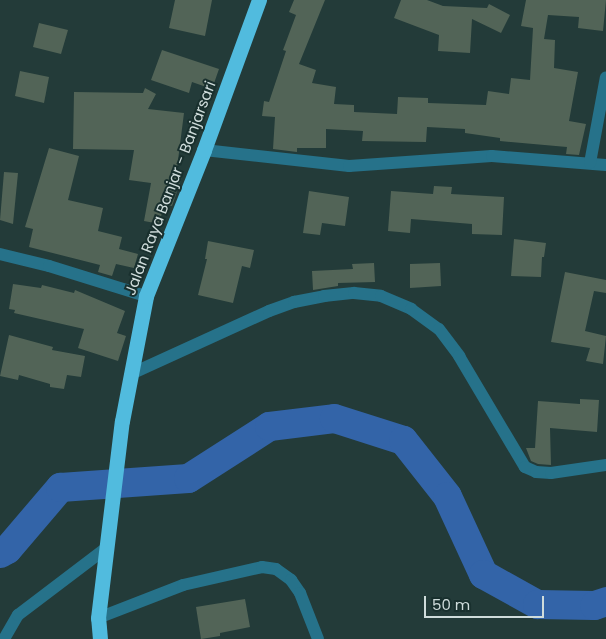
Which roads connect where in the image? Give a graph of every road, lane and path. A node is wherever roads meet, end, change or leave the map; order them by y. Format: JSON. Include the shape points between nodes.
{"nodes":[{"id":1,"x":259,"y":0,"type":"edge"},
{"id":2,"x":606,"y":77,"type":"edge"},
{"id":3,"x":204,"y":150,"type":"junction"},
{"id":4,"x":590,"y":164,"type":"junction"},
{"id":5,"x":606,"y":165,"type":"edge"},
{"id":6,"x":0,"y":254,"type":"edge"},
{"id":7,"x":146,"y":296,"type":"junction"},
{"id":8,"x":133,"y":373,"type":"junction"},
{"id":9,"x":606,"y":465,"type":"edge"},
{"id":10,"x":106,"y":550,"type":"junction"},
{"id":11,"x":98,"y":618,"type":"junction"},
{"id":12,"x":4,"y":639,"type":"edge"},
{"id":13,"x":100,"y":639,"type":"edge"},
{"id":14,"x":318,"y":639,"type":"edge"}],
"edges":[{"from":1,"to":3,"type":"highway","name":"Jalan Raya Banjar - Banjarsari"},
{"from":2,"to":4,"type":"street"},
{"from":3,"to":4,"type":"street","via":[[342,166],[492,156]]},
{"from":3,"to":7,"type":"highway","name":"Jalan Raya Banjar - Banjarsari"},
{"from":4,"to":5,"type":"street"},
{"from":6,"to":7,"type":"street"},
{"from":7,"to":8,"type":"highway","name":"Jalan Raya Banjar - Banjarsari"},
{"from":8,"to":9,"type":"street","via":[[294,302],[354,293],[381,296],[411,309],[439,329],[459,356],[525,466],[536,472],[550,473]]},
{"from":8,"to":10,"type":"highway","name":"Jalan Raya Banjar - Banjarsari","via":[[122,421]]},
{"from":10,"to":11,"type":"highway","name":"Jalan Raya Banjar - Banjarsari"},
{"from":10,"to":12,"type":"street","via":[[18,614]]},
{"from":11,"to":13,"type":"highway","name":"Jalan Raya Banjar - Banjarsari"},
{"from":11,"to":14,"type":"street","via":[[183,585],[262,567],[276,569],[291,580],[300,593]]}]}
